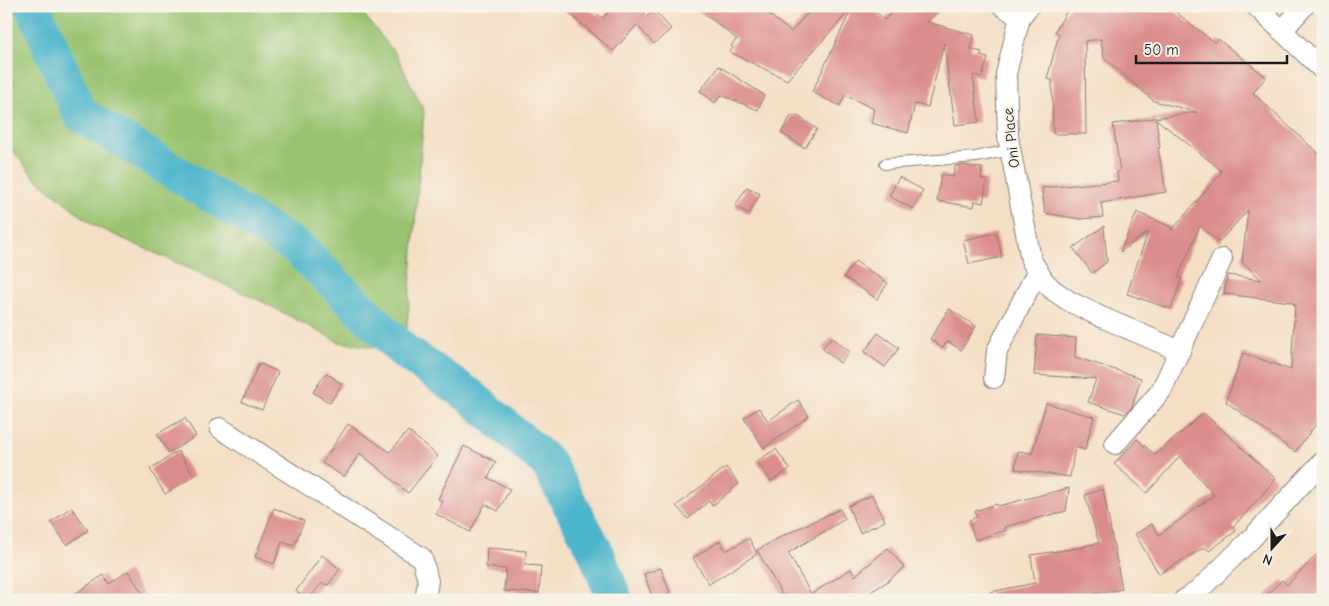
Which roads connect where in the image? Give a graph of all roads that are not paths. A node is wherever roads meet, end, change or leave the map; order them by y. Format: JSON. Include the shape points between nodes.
{"nodes":[{"id":1,"x":1003,"y":6,"type":"edge"},
{"id":2,"x":1256,"y":6,"type":"edge"},
{"id":3,"x":1304,"y":6,"type":"edge"},
{"id":4,"x":1025,"y":12,"type":"edge"},
{"id":5,"x":1282,"y":31,"type":"junction"},
{"id":6,"x":1323,"y":70,"type":"edge"},
{"id":7,"x":1010,"y":150,"type":"junction"},
{"id":8,"x":885,"y":164,"type":"dead end"},
{"id":9,"x":1222,"y":259,"type":"dead end"},
{"id":10,"x":1037,"y":272,"type":"junction"},
{"id":11,"x":1180,"y":351,"type":"junction"},
{"id":12,"x":994,"y":378,"type":"dead end"},
{"id":13,"x":220,"y":428,"type":"dead end"},
{"id":14,"x":1116,"y":444,"type":"dead end"},
{"id":15,"x":1323,"y":461,"type":"edge"},
{"id":16,"x":425,"y":600,"type":"edge"},
{"id":17,"x":1184,"y":600,"type":"edge"}],
"edges":[{"from":1,"to":4,"type":"street"},
{"from":2,"to":5,"type":"street"},
{"from":3,"to":5,"type":"street"},
{"from":4,"to":7,"type":"street","name":"Oni Place","via":[[1006,74]]},
{"from":5,"to":6,"type":"street"},
{"from":7,"to":8,"type":"lane","via":[[952,160]]},
{"from":7,"to":10,"type":"street","name":"Oni Place","via":[[1031,260]]},
{"from":9,"to":11,"type":"street"},
{"from":10,"to":11,"type":"street","via":[[1052,290],[1069,301]]},
{"from":10,"to":12,"type":"street","via":[[997,351]]},
{"from":11,"to":14,"type":"street","via":[[1161,391]]},
{"from":13,"to":16,"type":"street","via":[[422,558],[428,581]]},
{"from":15,"to":17,"type":"street","via":[[1252,538],[1198,591]]}]}
